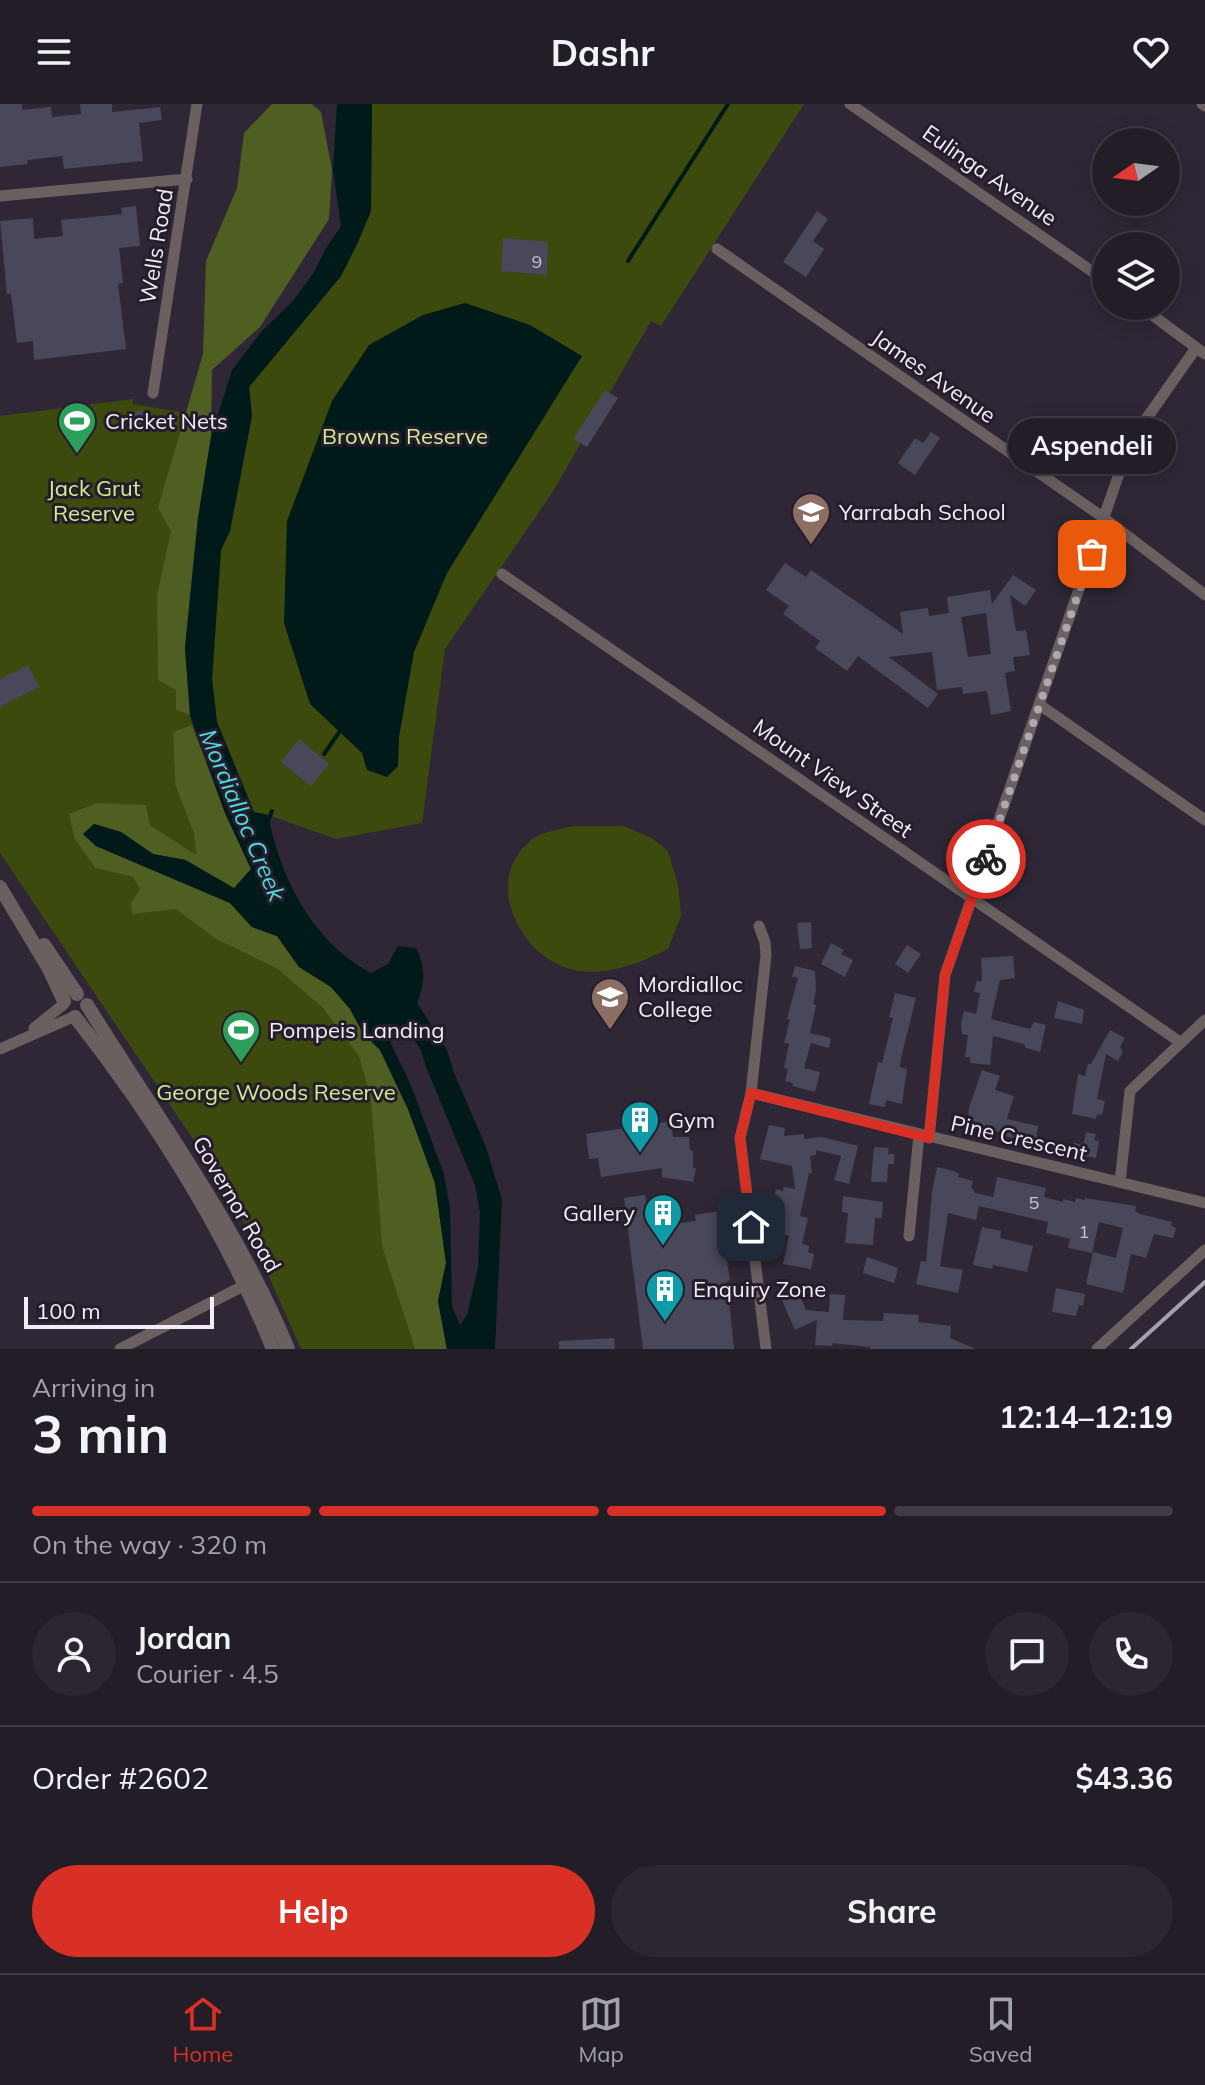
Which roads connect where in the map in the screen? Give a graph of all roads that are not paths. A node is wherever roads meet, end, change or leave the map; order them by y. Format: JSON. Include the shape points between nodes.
{"nodes":[{"id":1,"x":197,"y":104,"type":"edge"},
{"id":2,"x":850,"y":104,"type":"edge"},
{"id":3,"x":187,"y":179,"type":"junction"},
{"id":4,"x":0,"y":196,"type":"edge"},
{"id":5,"x":717,"y":249,"type":"dead end"},
{"id":6,"x":1092,"y":271,"type":"edge"},
{"id":7,"x":1159,"y":320,"type":"edge"},
{"id":8,"x":1201,"y":351,"type":"edge"},
{"id":9,"x":153,"y":393,"type":"dead end"},
{"id":10,"x":1104,"y":518,"type":"junction"},
{"id":11,"x":502,"y":574,"type":"dead end"},
{"id":12,"x":1205,"y":595,"type":"edge"},
{"id":13,"x":1040,"y":705,"type":"junction"},
{"id":14,"x":1205,"y":820,"type":"edge"},
{"id":15,"x":0,"y":887,"type":"edge"},
{"id":16,"x":972,"y":898,"type":"junction"},
{"id":17,"x":759,"y":926,"type":"dead end"},
{"id":18,"x":73,"y":1006,"type":"junction"},
{"id":19,"x":1205,"y":1020,"type":"edge"},
{"id":20,"x":1180,"y":1042,"type":"junction"},
{"id":21,"x":0,"y":1049,"type":"edge"},
{"id":22,"x":751,"y":1093,"type":"junction"},
{"id":23,"x":924,"y":1136,"type":"junction"},
{"id":24,"x":1120,"y":1182,"type":"junction"},
{"id":25,"x":1205,"y":1203,"type":"edge"},
{"id":26,"x":909,"y":1236,"type":"dead end"},
{"id":27,"x":1205,"y":1250,"type":"edge"},
{"id":28,"x":250,"y":1282,"type":"junction"},
{"id":29,"x":120,"y":1349,"type":"edge"},
{"id":30,"x":273,"y":1349,"type":"edge"},
{"id":31,"x":288,"y":1349,"type":"edge"},
{"id":32,"x":766,"y":1349,"type":"edge"},
{"id":33,"x":1097,"y":1349,"type":"edge"}],
"edges":[{"from":1,"to":3,"type":"street","name":"Wells Road"},
{"from":2,"to":6,"type":"street","name":"Eulinga Avenue"},
{"from":3,"to":4,"type":"street"},
{"from":3,"to":9,"type":"street","name":"Wells Road"},
{"from":5,"to":10,"type":"street","name":"James Avenue"},
{"from":7,"to":8,"type":"street"},
{"from":8,"to":10,"type":"street","via":[[1130,442]]},
{"from":10,"to":12,"type":"street","name":"James Avenue"},
{"from":10,"to":13,"type":"street"},
{"from":11,"to":16,"type":"street","name":"Mount View Street"},
{"from":13,"to":14,"type":"street"},
{"from":13,"to":16,"type":"street"},
{"from":15,"to":18,"type":"street","name":"Governor Road"},
{"from":16,"to":20,"type":"street","name":"Mount View Street"},
{"from":16,"to":23,"type":"street","via":[[945,975]]},
{"from":17,"to":22,"type":"street","via":[[766,955]]},
{"from":18,"to":21,"type":"street"},
{"from":18,"to":28,"type":"street","name":"Governor Road","via":[[203,1185]]},
{"from":19,"to":20,"type":"street"},
{"from":20,"to":24,"type":"street","via":[[1130,1091]]},
{"from":22,"to":23,"type":"street","name":"Pine Crescent"},
{"from":22,"to":32,"type":"street","via":[[740,1138]]},
{"from":23,"to":24,"type":"street","name":"Pine Crescent"},
{"from":23,"to":26,"type":"street"},
{"from":24,"to":25,"type":"street","name":"Pine Crescent"},
{"from":27,"to":33,"type":"street"},
{"from":28,"to":29,"type":"street"},
{"from":28,"to":30,"type":"street","name":"Governor Road"},
{"from":28,"to":31,"type":"street","name":"Governor Road"}]}
